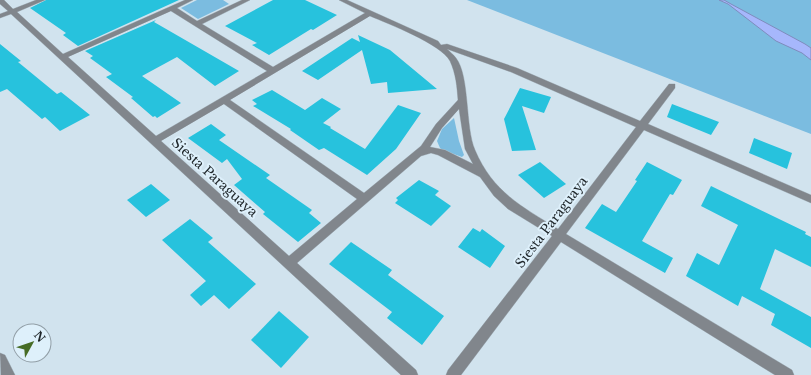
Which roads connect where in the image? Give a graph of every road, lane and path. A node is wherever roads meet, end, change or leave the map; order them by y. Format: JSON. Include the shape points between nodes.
{"nodes":[{"id":1,"x":0,"y":0,"type":"edge"},
{"id":2,"x":42,"y":0,"type":"edge"},
{"id":3,"x":190,"y":0,"type":"edge"},
{"id":4,"x":247,"y":0,"type":"edge"},
{"id":5,"x":342,"y":0,"type":"edge"},
{"id":6,"x":236,"y":2,"type":"edge"},
{"id":7,"x":171,"y":8,"type":"junction"},
{"id":8,"x":12,"y":11,"type":"junction"},
{"id":9,"x":370,"y":13,"type":"junction"},
{"id":10,"x":0,"y":16,"type":"edge"},
{"id":11,"x":197,"y":24,"type":"junction"},
{"id":12,"x":435,"y":43,"type":"junction"},
{"id":13,"x":62,"y":57,"type":"junction"},
{"id":14,"x":273,"y":71,"type":"junction"},
{"id":15,"x":672,"y":86,"type":"dead end"},
{"id":16,"x":224,"y":100,"type":"junction"},
{"id":17,"x":462,"y":101,"type":"junction"},
{"id":18,"x":642,"y":126,"type":"junction"},
{"id":19,"x":155,"y":141,"type":"junction"},
{"id":20,"x":417,"y":154,"type":"junction"},
{"id":21,"x":485,"y":177,"type":"junction"},
{"id":22,"x":811,"y":199,"type":"edge"},
{"id":23,"x":364,"y":200,"type":"junction"},
{"id":24,"x":559,"y":235,"type":"junction"},
{"id":25,"x":289,"y":263,"type":"junction"},
{"id":26,"x":0,"y":360,"type":"edge"},
{"id":27,"x":8,"y":375,"type":"edge"},
{"id":28,"x":411,"y":375,"type":"edge"},
{"id":29,"x":453,"y":375,"type":"edge"},
{"id":30,"x":787,"y":375,"type":"edge"}],
"edges":[{"from":1,"to":8,"type":"street","name":"Siesta Paraguaya"},
{"from":2,"to":8,"type":"street"},
{"from":3,"to":7,"type":"street"},
{"from":4,"to":6,"type":"street"},
{"from":5,"to":9,"type":"street"},
{"from":6,"to":11,"type":"street"},
{"from":7,"to":11,"type":"street"},
{"from":7,"to":13,"type":"street"},
{"from":8,"to":10,"type":"street"},
{"from":8,"to":13,"type":"street","name":"Siesta Paraguaya"},
{"from":9,"to":12,"type":"street"},
{"from":9,"to":14,"type":"street"},
{"from":11,"to":14,"type":"street"},
{"from":12,"to":17,"type":"street","via":[[447,52],[457,67]]},
{"from":12,"to":18,"type":"street","via":[[514,70]]},
{"from":13,"to":19,"type":"street","name":"Siesta Paraguaya"},
{"from":14,"to":16,"type":"street"},
{"from":15,"to":18,"type":"street","name":"Siesta Paraguaya"},
{"from":16,"to":19,"type":"street"},
{"from":16,"to":23,"type":"street"},
{"from":17,"to":20,"type":"street"},
{"from":17,"to":21,"type":"street","via":[[470,149]]},
{"from":18,"to":22,"type":"street"},
{"from":18,"to":24,"type":"street","name":"Siesta Paraguaya"},
{"from":19,"to":25,"type":"street","name":"Siesta Paraguaya"},
{"from":20,"to":21,"type":"street","via":[[435,150],[473,168]]},
{"from":20,"to":23,"type":"street"},
{"from":21,"to":24,"type":"street","via":[[498,194],[512,206]]},
{"from":23,"to":25,"type":"street"},
{"from":24,"to":29,"type":"street","name":"Siesta Paraguaya"},
{"from":24,"to":30,"type":"street"},
{"from":25,"to":28,"type":"street","name":"Siesta Paraguaya"},
{"from":26,"to":27,"type":"street"}]}
